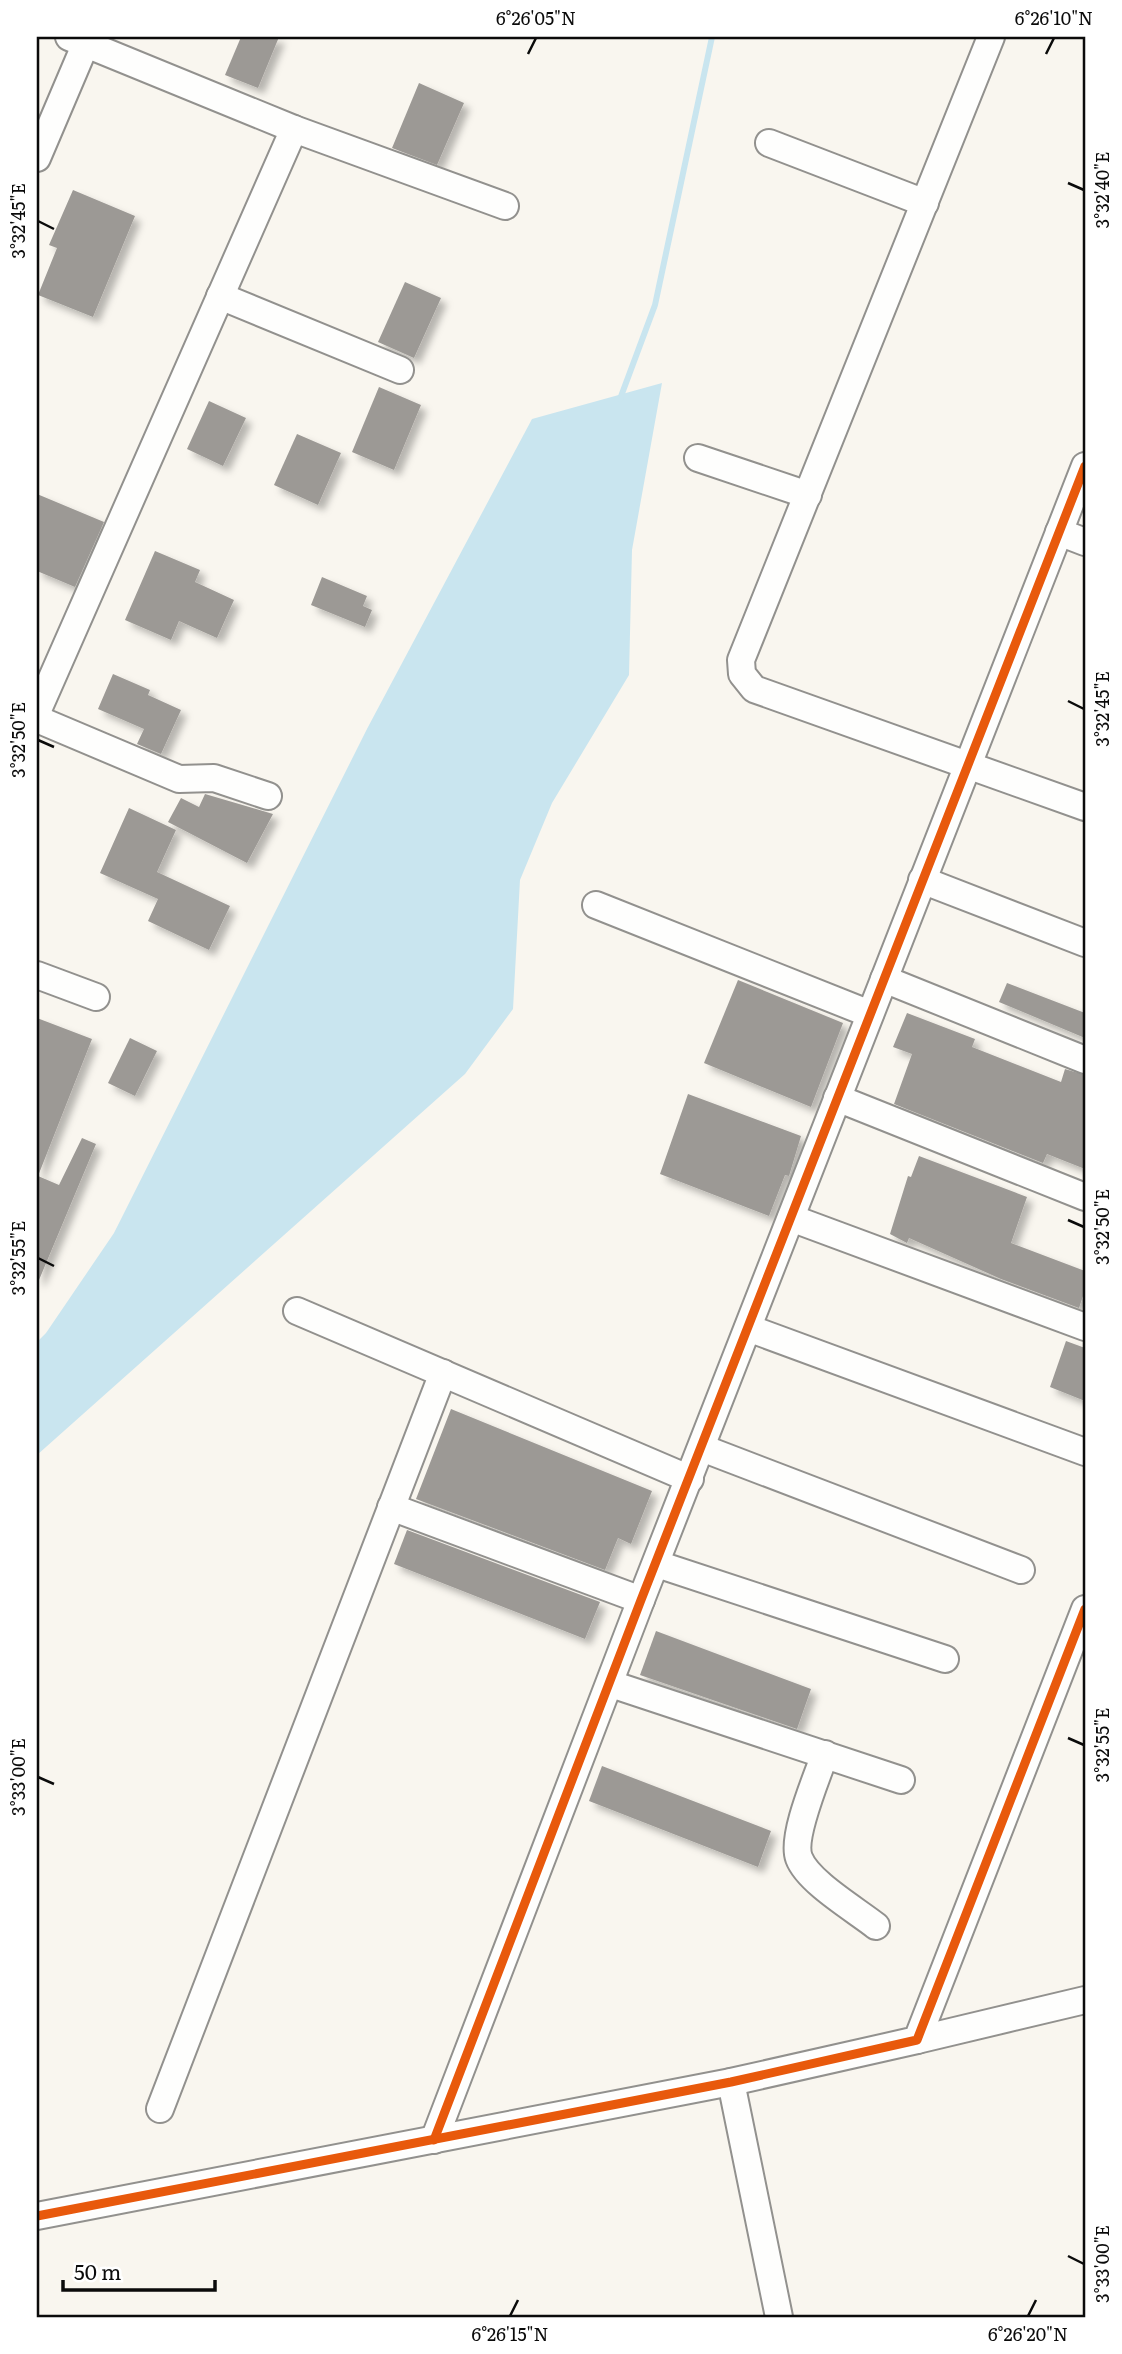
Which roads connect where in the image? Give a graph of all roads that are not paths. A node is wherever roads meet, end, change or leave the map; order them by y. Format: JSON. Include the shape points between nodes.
{"nodes":[{"id":1,"x":991,"y":37,"type":"edge"},
{"id":2,"x":77,"y":40,"type":"edge"},
{"id":3,"x":294,"y":130,"type":"junction"},
{"id":4,"x":769,"y":143,"type":"dead end"},
{"id":5,"x":37,"y":158,"type":"edge"},
{"id":6,"x":925,"y":203,"type":"junction"},
{"id":7,"x":505,"y":206,"type":"dead end"},
{"id":8,"x":220,"y":296,"type":"junction"},
{"id":9,"x":400,"y":370,"type":"dead end"},
{"id":10,"x":698,"y":458,"type":"dead end"},
{"id":11,"x":1085,"y":466,"type":"edge"},
{"id":12,"x":808,"y":495,"type":"junction"},
{"id":13,"x":1059,"y":532,"type":"junction"},
{"id":14,"x":1085,"y":542,"type":"edge"},
{"id":15,"x":37,"y":712,"type":"edge"},
{"id":16,"x":37,"y":719,"type":"edge"},
{"id":17,"x":966,"y":766,"type":"junction"},
{"id":18,"x":268,"y":796,"type":"dead end"},
{"id":19,"x":1085,"y":807,"type":"edge"},
{"id":20,"x":922,"y":880,"type":"junction"},
{"id":21,"x":596,"y":905,"type":"dead end"},
{"id":22,"x":1085,"y":943,"type":"edge"},
{"id":23,"x":37,"y":975,"type":"edge"},
{"id":24,"x":884,"y":979,"type":"junction"},
{"id":25,"x":96,"y":998,"type":"dead end"},
{"id":26,"x":870,"y":1014,"type":"junction"},
{"id":27,"x":1085,"y":1060,"type":"edge"},
{"id":28,"x":837,"y":1098,"type":"junction"},
{"id":29,"x":1085,"y":1197,"type":"edge"},
{"id":30,"x":791,"y":1218,"type":"junction"},
{"id":31,"x":297,"y":1311,"type":"dead end"},
{"id":32,"x":1085,"y":1327,"type":"edge"},
{"id":33,"x":748,"y":1328,"type":"junction"},
{"id":34,"x":443,"y":1373,"type":"junction"},
{"id":35,"x":702,"y":1448,"type":"junction"},
{"id":36,"x":1085,"y":1452,"type":"edge"},
{"id":37,"x":690,"y":1479,"type":"junction"},
{"id":38,"x":391,"y":1507,"type":"junction"},
{"id":39,"x":657,"y":1564,"type":"junction"},
{"id":40,"x":1021,"y":1570,"type":"dead end"},
{"id":41,"x":641,"y":1600,"type":"junction"},
{"id":42,"x":1085,"y":1608,"type":"edge"},
{"id":43,"x":945,"y":1660,"type":"dead end"},
{"id":44,"x":611,"y":1684,"type":"junction"},
{"id":45,"x":825,"y":1754,"type":"junction"},
{"id":46,"x":901,"y":1780,"type":"dead end"},
{"id":47,"x":876,"y":1926,"type":"dead end"},
{"id":48,"x":1085,"y":2000,"type":"edge"},
{"id":49,"x":917,"y":2040,"type":"junction"},
{"id":50,"x":731,"y":2082,"type":"junction"},
{"id":51,"x":160,"y":2109,"type":"dead end"},
{"id":52,"x":434,"y":2140,"type":"junction"},
{"id":53,"x":37,"y":2216,"type":"edge"},
{"id":54,"x":779,"y":2317,"type":"edge"}],
"edges":[{"from":1,"to":6,"type":"street"},
{"from":2,"to":3,"type":"street"},
{"from":2,"to":5,"type":"street"},
{"from":3,"to":7,"type":"street"},
{"from":3,"to":8,"type":"street"},
{"from":4,"to":6,"type":"street"},
{"from":6,"to":12,"type":"street"},
{"from":8,"to":9,"type":"street"},
{"from":8,"to":15,"type":"street"},
{"from":10,"to":12,"type":"street"},
{"from":11,"to":13,"type":"street"},
{"from":12,"to":17,"type":"street","via":[[741,660],[742,674],[754,690]]},
{"from":13,"to":14,"type":"street"},
{"from":13,"to":17,"type":"street"},
{"from":16,"to":18,"type":"street","via":[[179,779],[214,778]]},
{"from":17,"to":19,"type":"street"},
{"from":17,"to":20,"type":"street"},
{"from":20,"to":22,"type":"street"},
{"from":20,"to":24,"type":"street"},
{"from":21,"to":26,"type":"street"},
{"from":23,"to":25,"type":"street"},
{"from":24,"to":26,"type":"street"},
{"from":24,"to":27,"type":"street"},
{"from":26,"to":28,"type":"street"},
{"from":28,"to":29,"type":"street"},
{"from":28,"to":30,"type":"street"},
{"from":30,"to":32,"type":"street"},
{"from":30,"to":33,"type":"street"},
{"from":31,"to":34,"type":"street"},
{"from":33,"to":35,"type":"street"},
{"from":33,"to":36,"type":"street"},
{"from":34,"to":37,"type":"street"},
{"from":34,"to":38,"type":"street"},
{"from":35,"to":37,"type":"street"},
{"from":35,"to":40,"type":"street"},
{"from":37,"to":39,"type":"street"},
{"from":38,"to":41,"type":"street"},
{"from":38,"to":51,"type":"street"},
{"from":39,"to":41,"type":"street"},
{"from":39,"to":43,"type":"street"},
{"from":41,"to":44,"type":"street"},
{"from":42,"to":49,"type":"street"},
{"from":44,"to":45,"type":"street"},
{"from":44,"to":52,"type":"street"},
{"from":45,"to":46,"type":"street"},
{"from":45,"to":47,"type":"street","via":[[798,1838],[799,1857],[809,1874]]},
{"from":48,"to":49,"type":"street"},
{"from":49,"to":50,"type":"street"},
{"from":50,"to":52,"type":"street"},
{"from":50,"to":54,"type":"street"},
{"from":52,"to":53,"type":"street"}]}
